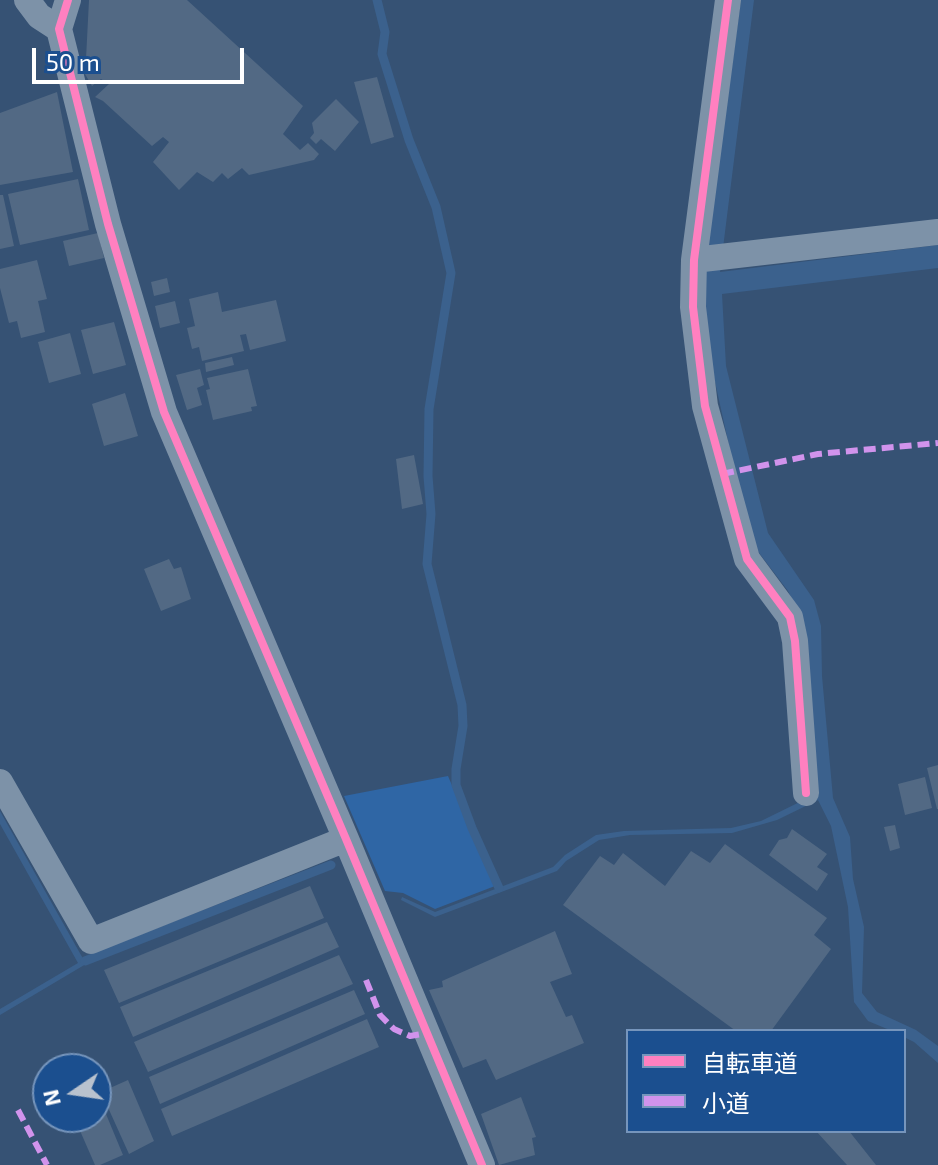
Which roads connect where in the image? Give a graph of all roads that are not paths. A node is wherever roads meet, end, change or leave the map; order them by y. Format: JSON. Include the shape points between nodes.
{"nodes":[{"id":1,"x":27,"y":0,"type":"edge"},
{"id":2,"x":68,"y":0,"type":"edge"},
{"id":3,"x":728,"y":0,"type":"edge"},
{"id":4,"x":59,"y":29,"type":"junction"},
{"id":5,"x":938,"y":232,"type":"edge"},
{"id":6,"x":694,"y":260,"type":"junction"},
{"id":7,"x":0,"y":782,"type":"edge"},
{"id":8,"x":806,"y":793,"type":"dead end"},
{"id":9,"x":346,"y":839,"type":"junction"},
{"id":10,"x":482,"y":1165,"type":"edge"}],
"edges":[{"from":1,"to":4,"type":"street"},
{"from":2,"to":4,"type":"street"},
{"from":3,"to":6,"type":"street"},
{"from":4,"to":9,"type":"street","via":[[108,224],[164,412]]},
{"from":5,"to":6,"type":"street"},
{"from":6,"to":8,"type":"street","via":[[693,307],[705,406],[723,478],[747,559],[790,617]]},
{"from":7,"to":9,"type":"street","via":[[91,941]]},
{"from":9,"to":10,"type":"street"}]}
